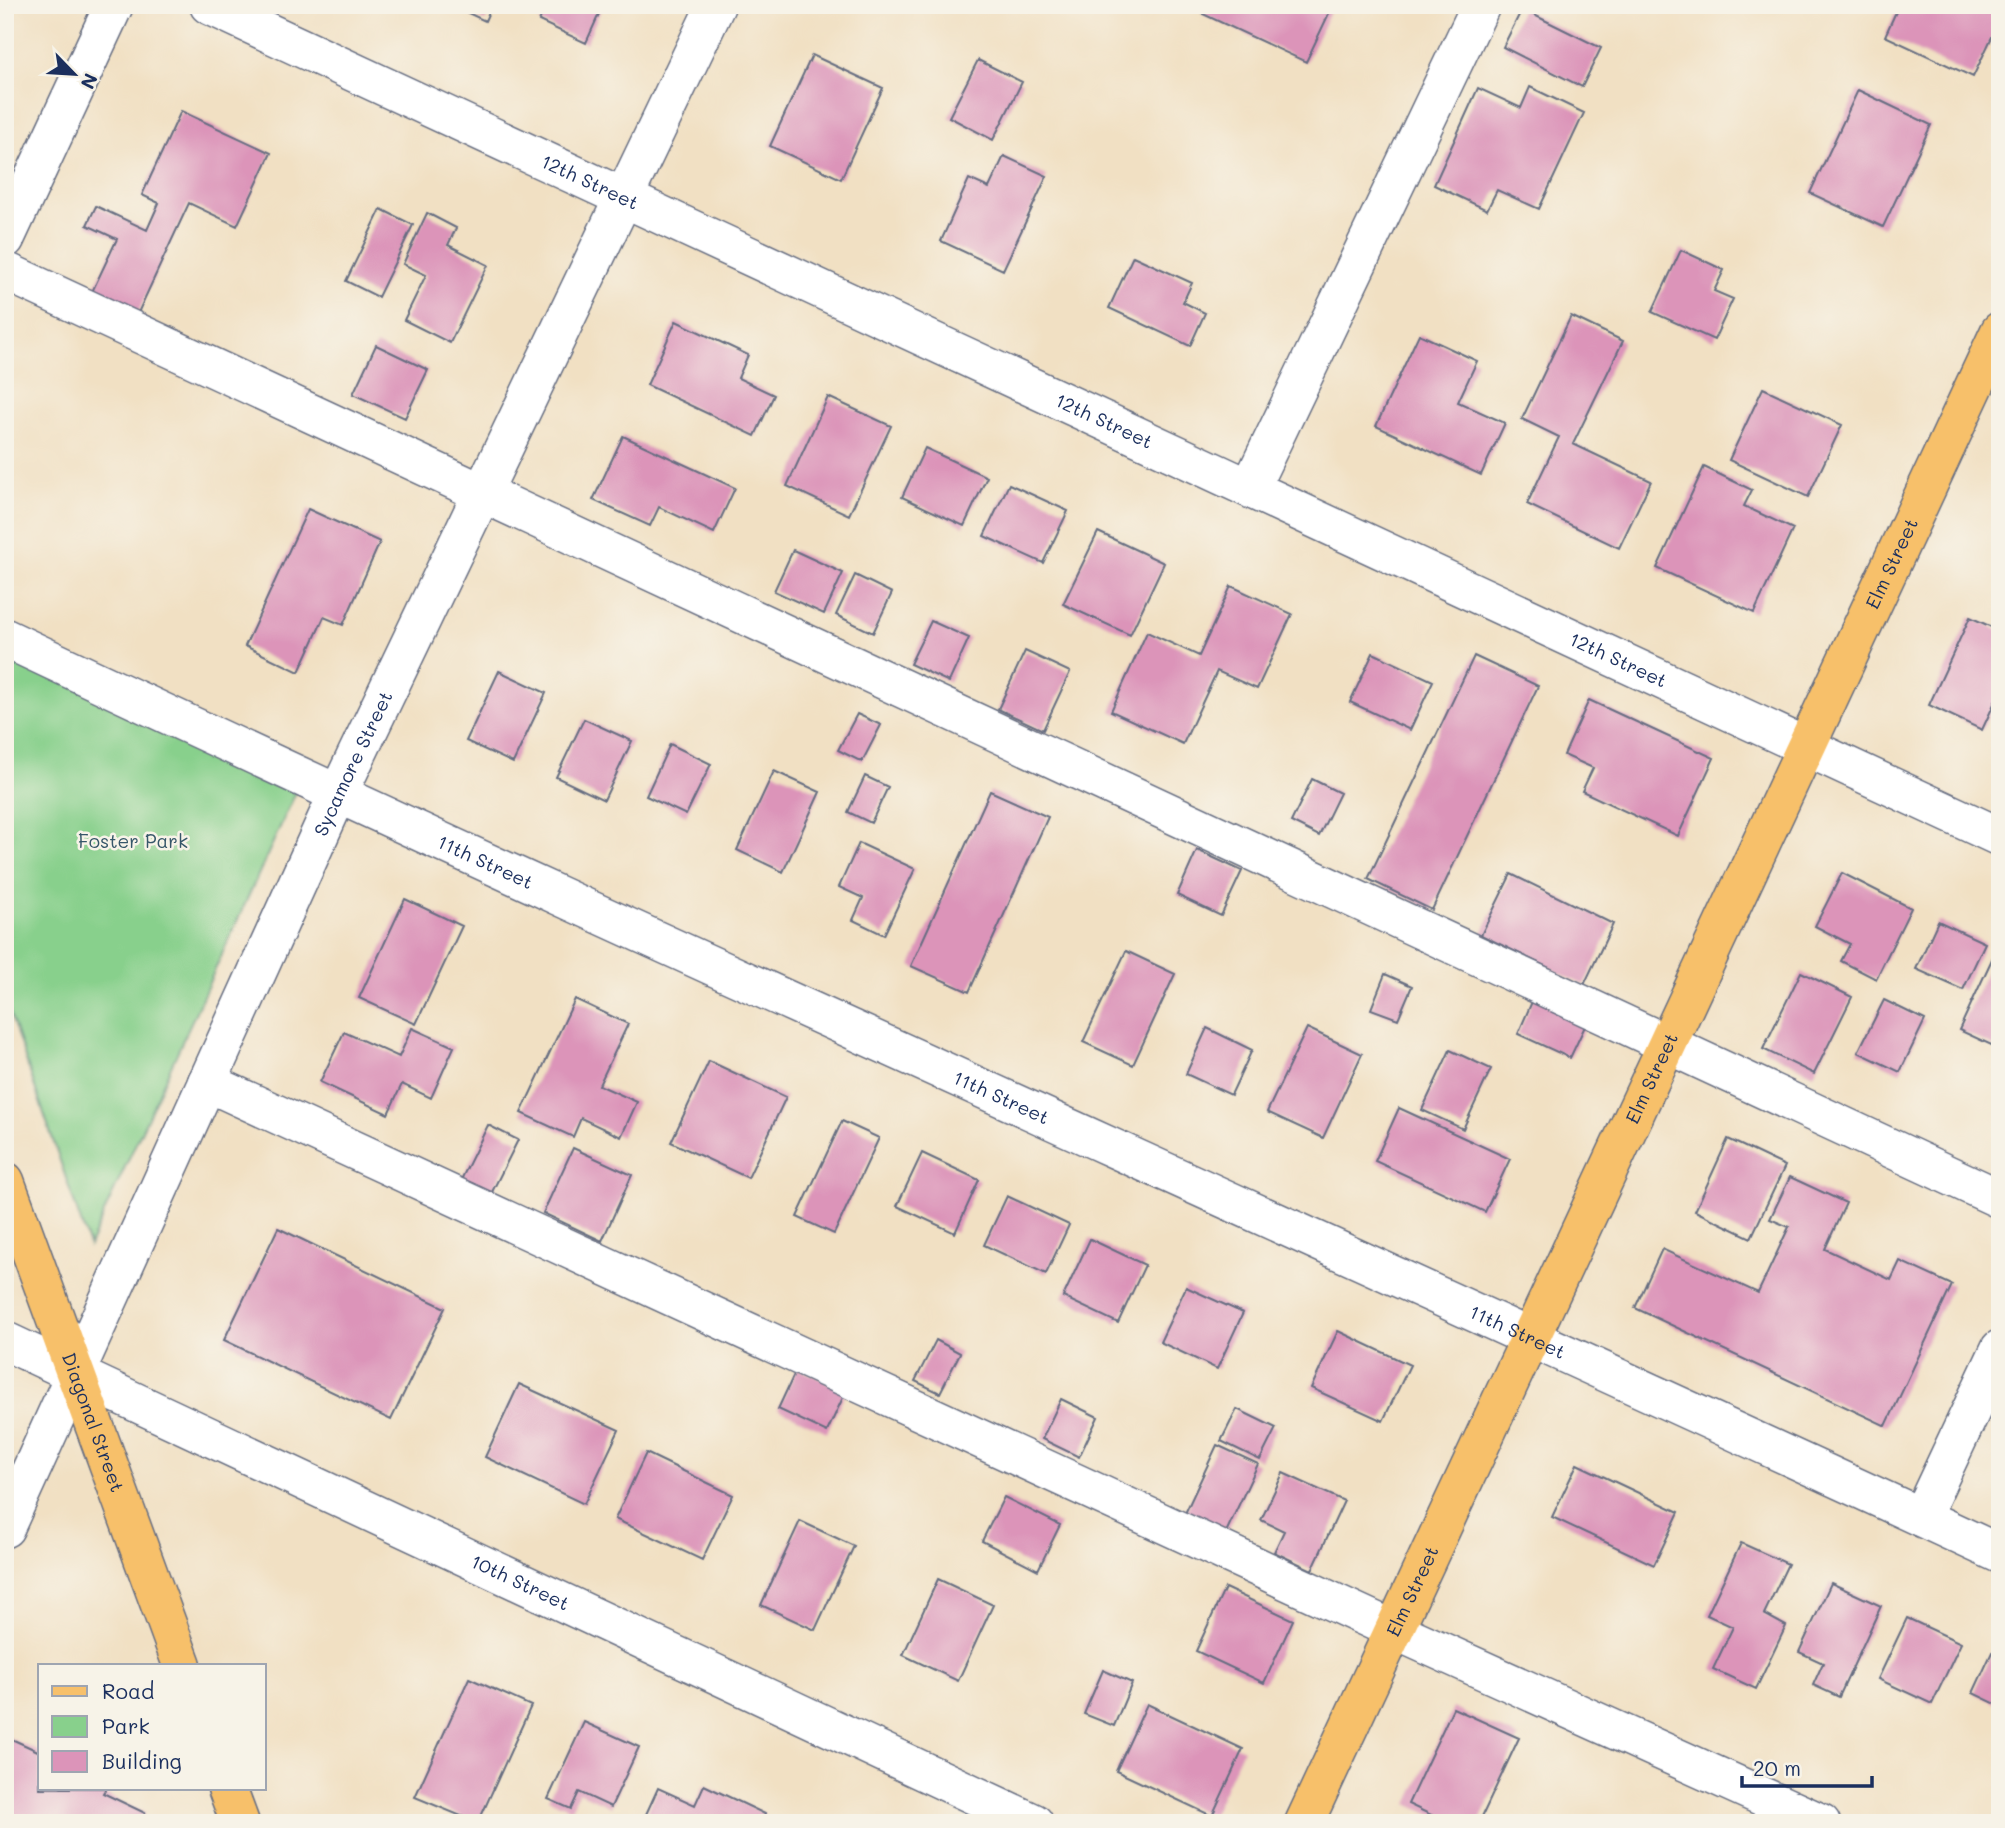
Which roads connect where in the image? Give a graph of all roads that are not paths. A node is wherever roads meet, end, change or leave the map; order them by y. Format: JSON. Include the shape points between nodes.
{"nodes":[{"id":1,"x":114,"y":5,"type":"edge"},
{"id":2,"x":209,"y":5,"type":"edge"},
{"id":3,"x":716,"y":5,"type":"edge"},
{"id":4,"x":1480,"y":5,"type":"edge"},
{"id":5,"x":625,"y":198,"type":"junction"},
{"id":6,"x":5,"y":239,"type":"edge"},
{"id":7,"x":5,"y":271,"type":"edge"},
{"id":8,"x":2000,"y":331,"type":"edge"},
{"id":9,"x":1250,"y":488,"type":"junction"},
{"id":10,"x":483,"y":493,"type":"junction"},
{"id":11,"x":5,"y":638,"type":"edge"},
{"id":12,"x":1807,"y":747,"type":"junction"},
{"id":13,"x":337,"y":796,"type":"junction"},
{"id":14,"x":2000,"y":836,"type":"edge"},
{"id":15,"x":1667,"y":1045,"type":"junction"},
{"id":16,"x":207,"y":1082,"type":"junction"},
{"id":17,"x":5,"y":1181,"type":"edge"},
{"id":18,"x":2000,"y":1199,"type":"edge"},
{"id":19,"x":1530,"y":1336,"type":"junction"},
{"id":20,"x":5,"y":1341,"type":"edge"},
{"id":21,"x":2000,"y":1349,"type":"edge"},
{"id":22,"x":74,"y":1373,"type":"junction"},
{"id":23,"x":1920,"y":1517,"type":"junction"},
{"id":24,"x":5,"y":1528,"type":"edge"},
{"id":25,"x":2000,"y":1554,"type":"edge"},
{"id":26,"x":1394,"y":1630,"type":"junction"},
{"id":27,"x":182,"y":1664,"type":"edge"},
{"id":28,"x":228,"y":1790,"type":"edge"},
{"id":29,"x":240,"y":1823,"type":"edge"},
{"id":30,"x":1034,"y":1823,"type":"edge"},
{"id":31,"x":1304,"y":1823,"type":"edge"},
{"id":32,"x":1821,"y":1823,"type":"edge"}],
"edges":[{"from":1,"to":6,"type":"street"},
{"from":2,"to":5,"type":"street","name":"12th Street"},
{"from":3,"to":5,"type":"street","name":"Sycamore Street"},
{"from":4,"to":9,"type":"street"},
{"from":5,"to":9,"type":"street","name":"12th Street"},
{"from":5,"to":10,"type":"street","name":"Sycamore Street"},
{"from":7,"to":10,"type":"street"},
{"from":8,"to":12,"type":"main road","name":"Elm Street"},
{"from":9,"to":12,"type":"street","name":"12th Street"},
{"from":10,"to":13,"type":"street","name":"Sycamore Street"},
{"from":10,"to":15,"type":"street"},
{"from":11,"to":13,"type":"street","name":"11th Street"},
{"from":12,"to":14,"type":"street","name":"12th Street"},
{"from":12,"to":15,"type":"main road","name":"Elm Street"},
{"from":13,"to":16,"type":"street","name":"Sycamore Street"},
{"from":13,"to":19,"type":"street","name":"11th Street"},
{"from":15,"to":18,"type":"street"},
{"from":15,"to":19,"type":"main road","name":"Elm Street"},
{"from":16,"to":22,"type":"street","name":"Sycamore Street"},
{"from":16,"to":26,"type":"street"},
{"from":17,"to":22,"type":"main road","name":"Diagonal Street"},
{"from":19,"to":23,"type":"street","name":"11th Street"},
{"from":19,"to":26,"type":"main road","name":"Elm Street"},
{"from":20,"to":22,"type":"street","name":"10th Street"},
{"from":21,"to":23,"type":"street"},
{"from":22,"to":24,"type":"street","name":"Sycamore Street"},
{"from":22,"to":27,"type":"main road","name":"Diagonal Street"},
{"from":22,"to":30,"type":"street","name":"10th Street"},
{"from":23,"to":25,"type":"street","name":"11th Street"},
{"from":26,"to":31,"type":"main road","name":"Elm Street"},
{"from":26,"to":32,"type":"street"},
{"from":28,"to":29,"type":"main road"}]}
